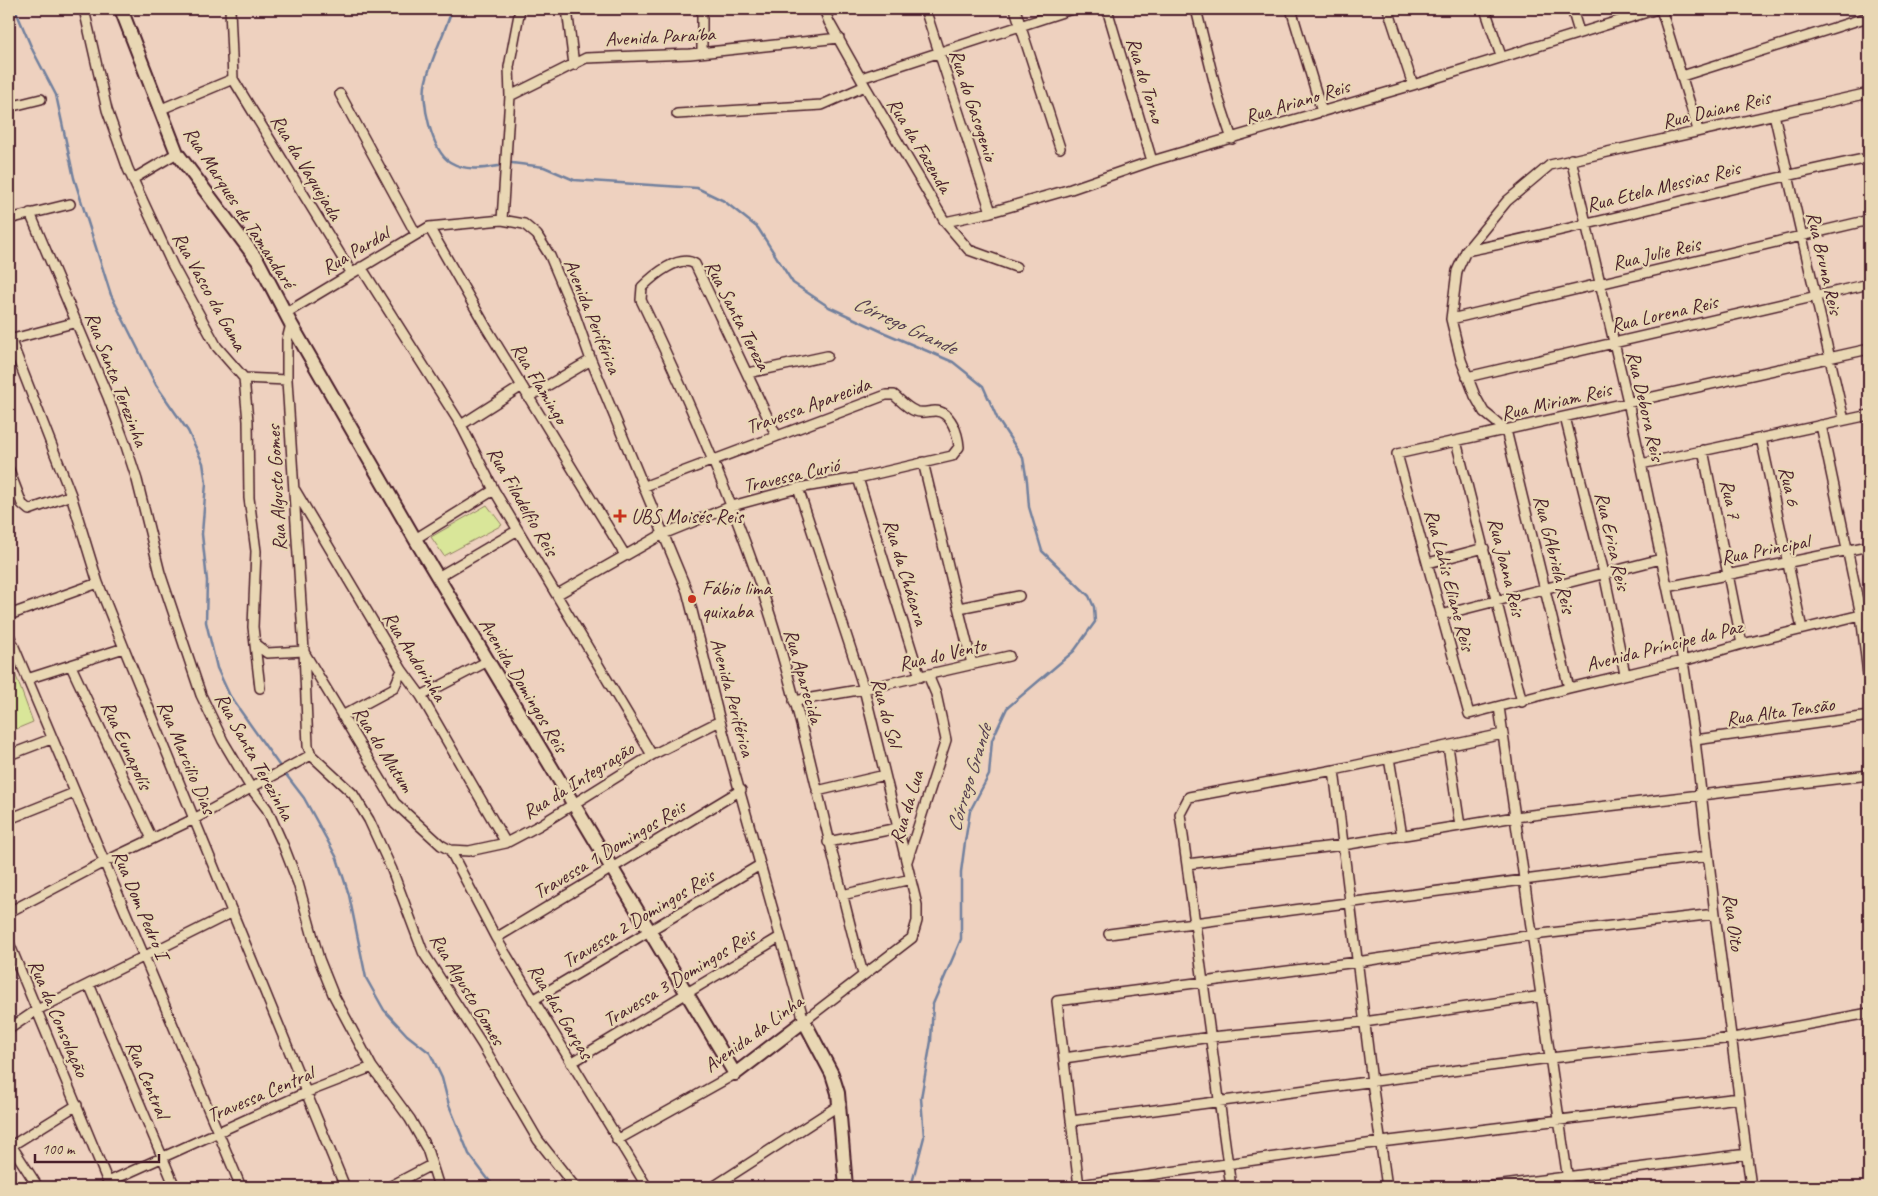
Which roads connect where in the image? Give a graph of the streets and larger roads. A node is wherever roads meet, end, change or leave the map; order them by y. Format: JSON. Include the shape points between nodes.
{"nodes":[{"id":1,"x":84,"y":9,"type":"edge"},
{"id":2,"x":121,"y":9,"type":"edge"},
{"id":3,"x":230,"y":9,"type":"edge"},
{"id":4,"x":520,"y":9,"type":"edge"},
{"id":5,"x":567,"y":9,"type":"edge"},
{"id":6,"x":702,"y":9,"type":"edge"},
{"id":7,"x":824,"y":9,"type":"edge"},
{"id":8,"x":925,"y":9,"type":"edge"},
{"id":9,"x":1015,"y":9,"type":"edge"},
{"id":10,"x":1072,"y":9,"type":"edge"},
{"id":11,"x":1107,"y":9,"type":"edge"},
{"id":12,"x":1196,"y":9,"type":"edge"},
{"id":13,"x":1291,"y":9,"type":"edge"},
{"id":14,"x":1388,"y":9,"type":"edge"},
{"id":15,"x":1485,"y":9,"type":"edge"},
{"id":16,"x":1572,"y":9,"type":"edge"},
{"id":17,"x":1657,"y":9,"type":"edge"},
{"id":18,"x":1661,"y":9,"type":"edge"},
{"id":19,"x":1868,"y":15,"type":"edge"},
{"id":20,"x":1020,"y":26,"type":"junction"},
{"id":21,"x":1579,"y":32,"type":"junction"},
{"id":22,"x":839,"y":38,"type":"junction"},
{"id":23,"x":702,"y":52,"type":"junction"},
{"id":24,"x":939,"y":53,"type":"junction"},
{"id":25,"x":1501,"y":56,"type":"junction"},
{"id":26,"x":574,"y":65,"type":"junction"},
{"id":27,"x":1682,"y":76,"type":"junction"},
{"id":28,"x":861,"y":78,"type":"junction"},
{"id":29,"x":233,"y":79,"type":"junction"},
{"id":30,"x":1413,"y":85,"type":"junction"},
{"id":31,"x":865,"y":86,"type":"junction"},
{"id":32,"x":1869,"y":93,"type":"edge"},
{"id":33,"x":340,"y":94,"type":"dead end"},
{"id":34,"x":510,"y":96,"type":"junction"},
{"id":35,"x":41,"y":99,"type":"dead end"},
{"id":36,"x":9,"y":106,"type":"edge"},
{"id":37,"x":159,"y":110,"type":"junction"},
{"id":38,"x":1322,"y":112,"type":"junction"},
{"id":39,"x":677,"y":114,"type":"dead end"},
{"id":40,"x":1774,"y":114,"type":"junction"},
{"id":41,"x":1698,"y":130,"type":"junction"},
{"id":42,"x":1232,"y":139,"type":"junction"},
{"id":43,"x":1060,"y":148,"type":"dead end"},
{"id":44,"x":177,"y":153,"type":"junction"},
{"id":45,"x":1869,"y":158,"type":"edge"},
{"id":46,"x":1571,"y":159,"type":"junction"},
{"id":47,"x":1152,"y":161,"type":"junction"},
{"id":48,"x":1786,"y":174,"type":"junction"},
{"id":49,"x":133,"y":179,"type":"junction"},
{"id":50,"x":70,"y":204,"type":"dead end"},
{"id":51,"x":990,"y":212,"type":"junction"},
{"id":52,"x":30,"y":213,"type":"junction"},
{"id":53,"x":9,"y":219,"type":"edge"},
{"id":54,"x":502,"y":220,"type":"junction"},
{"id":55,"x":1869,"y":220,"type":"edge"},
{"id":56,"x":945,"y":222,"type":"junction"},
{"id":57,"x":1585,"y":224,"type":"junction"},
{"id":58,"x":429,"y":227,"type":"junction"},
{"id":59,"x":416,"y":234,"type":"junction"},
{"id":60,"x":1801,"y":237,"type":"junction"},
{"id":61,"x":1466,"y":251,"type":"junction"},
{"id":62,"x":361,"y":266,"type":"junction"},
{"id":63,"x":1016,"y":267,"type":"dead end"},
{"id":64,"x":351,"y":272,"type":"junction"},
{"id":65,"x":1869,"y":284,"type":"edge"},
{"id":66,"x":1599,"y":285,"type":"junction"},
{"id":67,"x":1815,"y":297,"type":"junction"},
{"id":68,"x":647,"y":313,"type":"joint"},
{"id":69,"x":289,"y":318,"type":"junction"},
{"id":70,"x":1451,"y":319,"type":"junction"},
{"id":71,"x":77,"y":322,"type":"junction"},
{"id":72,"x":9,"y":339,"type":"edge"},
{"id":73,"x":1614,"y":343,"type":"junction"},
{"id":74,"x":1869,"y":349,"type":"edge"},
{"id":75,"x":827,"y":356,"type":"dead end"},
{"id":76,"x":1830,"y":358,"type":"junction"},
{"id":77,"x":591,"y":360,"type":"junction"},
{"id":78,"x":748,"y":373,"type":"junction"},
{"id":79,"x":1467,"y":377,"type":"junction"},
{"id":80,"x":244,"y":378,"type":"junction"},
{"id":81,"x":287,"y":380,"type":"junction"},
{"id":82,"x":522,"y":386,"type":"junction"},
{"id":83,"x":528,"y":397,"type":"junction"},
{"id":84,"x":1628,"y":402,"type":"junction"},
{"id":85,"x":1869,"y":415,"type":"edge"},
{"id":86,"x":1566,"y":417,"type":"junction"},
{"id":87,"x":1844,"y":420,"type":"junction"},
{"id":88,"x":461,"y":425,"type":"junction"},
{"id":89,"x":1821,"y":425,"type":"junction"},
{"id":90,"x":1506,"y":430,"type":"junction"},
{"id":91,"x":776,"y":435,"type":"junction"},
{"id":92,"x":1761,"y":438,"type":"junction"},
{"id":93,"x":1456,"y":441,"type":"junction"},
{"id":94,"x":1703,"y":450,"type":"junction"},
{"id":95,"x":1396,"y":454,"type":"joint"},
{"id":96,"x":714,"y":459,"type":"junction"},
{"id":97,"x":927,"y":461,"type":"junction"},
{"id":98,"x":1642,"y":464,"type":"junction"},
{"id":99,"x":9,"y":470,"type":"edge"},
{"id":100,"x":858,"y":478,"type":"junction"},
{"id":101,"x":645,"y":486,"type":"junction"},
{"id":102,"x":294,"y":488,"type":"junction"},
{"id":103,"x":798,"y":488,"type":"junction"},
{"id":104,"x":494,"y":490,"type":"junction"},
{"id":105,"x":71,"y":496,"type":"junction"},
{"id":106,"x":732,"y":506,"type":"junction"},
{"id":107,"x":518,"y":530,"type":"junction"},
{"id":108,"x":663,"y":534,"type":"junction"},
{"id":109,"x":415,"y":539,"type":"junction"},
{"id":110,"x":1869,"y":546,"type":"edge"},
{"id":111,"x":1484,"y":548,"type":"junction"},
{"id":112,"x":1848,"y":550,"type":"junction"},
{"id":113,"x":624,"y":555,"type":"junction"},
{"id":114,"x":1661,"y":559,"type":"junction"},
{"id":115,"x":1788,"y":562,"type":"junction"},
{"id":116,"x":1428,"y":563,"type":"junction"},
{"id":117,"x":1604,"y":573,"type":"junction"},
{"id":118,"x":1728,"y":573,"type":"junction"},
{"id":119,"x":438,"y":577,"type":"junction"},
{"id":120,"x":98,"y":583,"type":"junction"},
{"id":121,"x":1667,"y":587,"type":"junction"},
{"id":122,"x":1545,"y":588,"type":"junction"},
{"id":123,"x":558,"y":594,"type":"junction"},
{"id":124,"x":1019,"y":596,"type":"dead end"},
{"id":125,"x":1498,"y":600,"type":"junction"},
{"id":126,"x":958,"y":608,"type":"junction"},
{"id":127,"x":1865,"y":614,"type":"edge"},
{"id":128,"x":9,"y":615,"type":"edge"},
{"id":129,"x":1441,"y":615,"type":"junction"},
{"id":130,"x":1802,"y":628,"type":"junction"},
{"id":131,"x":9,"y":635,"type":"edge"},
{"id":132,"x":255,"y":644,"type":"junction"},
{"id":133,"x":1742,"y":644,"type":"junction"},
{"id":134,"x":124,"y":648,"type":"junction"},
{"id":135,"x":304,"y":652,"type":"junction"},
{"id":136,"x":1009,"y":656,"type":"dead end"},
{"id":137,"x":488,"y":661,"type":"junction"},
{"id":138,"x":1683,"y":661,"type":"junction"},
{"id":139,"x":972,"y":664,"type":"junction"},
{"id":140,"x":71,"y":666,"type":"junction"},
{"id":141,"x":402,"y":670,"type":"junction"},
{"id":142,"x":1625,"y":674,"type":"junction"},
{"id":143,"x":924,"y":676,"type":"junction"},
{"id":144,"x":27,"y":679,"type":"junction"},
{"id":145,"x":1869,"y":684,"type":"edge"},
{"id":146,"x":260,"y":688,"type":"dead end"},
{"id":147,"x":1569,"y":688,"type":"junction"},
{"id":148,"x":864,"y":689,"type":"junction"},
{"id":149,"x":421,"y":696,"type":"junction"},
{"id":150,"x":794,"y":701,"type":"junction"},
{"id":151,"x":1522,"y":702,"type":"junction"},
{"id":152,"x":1499,"y":707,"type":"junction"},
{"id":153,"x":1469,"y":714,"type":"joint"},
{"id":154,"x":342,"y":716,"type":"junction"},
{"id":155,"x":1869,"y":716,"type":"edge"},
{"id":156,"x":720,"y":721,"type":"junction"},
{"id":157,"x":1503,"y":734,"type":"junction"},
{"id":158,"x":51,"y":739,"type":"junction"},
{"id":159,"x":1696,"y":740,"type":"junction"},
{"id":160,"x":1448,"y":746,"type":"junction"},
{"id":161,"x":9,"y":755,"type":"edge"},
{"id":162,"x":311,"y":755,"type":"junction"},
{"id":163,"x":652,"y":755,"type":"junction"},
{"id":164,"x":1389,"y":758,"type":"junction"},
{"id":165,"x":1334,"y":770,"type":"junction"},
{"id":166,"x":885,"y":775,"type":"junction"},
{"id":167,"x":1869,"y":775,"type":"edge"},
{"id":168,"x":251,"y":788,"type":"junction"},
{"id":169,"x":741,"y":790,"type":"junction"},
{"id":170,"x":816,"y":791,"type":"junction"},
{"id":171,"x":74,"y":793,"type":"junction"},
{"id":172,"x":1702,"y":796,"type":"junction"},
{"id":173,"x":573,"y":805,"type":"junction"},
{"id":174,"x":1515,"y":817,"type":"junction"},
{"id":175,"x":194,"y":819,"type":"junction"},
{"id":176,"x":9,"y":820,"type":"edge"},
{"id":177,"x":1460,"y":826,"type":"junction"},
{"id":178,"x":898,"y":828,"type":"junction"},
{"id":179,"x":1402,"y":836,"type":"junction"},
{"id":180,"x":152,"y":839,"type":"junction"},
{"id":181,"x":828,"y":842,"type":"junction"},
{"id":182,"x":506,"y":843,"type":"junction"},
{"id":183,"x":1343,"y":846,"type":"junction"},
{"id":184,"x":450,"y":850,"type":"junction"},
{"id":185,"x":1708,"y":856,"type":"junction"},
{"id":186,"x":104,"y":862,"type":"junction"},
{"id":187,"x":907,"y":863,"type":"junction"},
{"id":188,"x":1187,"y":864,"type":"junction"},
{"id":189,"x":760,"y":865,"type":"junction"},
{"id":190,"x":610,"y":868,"type":"junction"},
{"id":191,"x":911,"y":879,"type":"junction"},
{"id":192,"x":1524,"y":880,"type":"junction"},
{"id":193,"x":842,"y":895,"type":"junction"},
{"id":194,"x":1350,"y":904,"type":"junction"},
{"id":195,"x":9,"y":912,"type":"edge"},
{"id":196,"x":233,"y":912,"type":"junction"},
{"id":197,"x":1715,"y":914,"type":"junction"},
{"id":198,"x":1195,"y":924,"type":"junction"},
{"id":199,"x":650,"y":932,"type":"junction"},
{"id":200,"x":1109,"y":934,"type":"dead end"},
{"id":201,"x":1533,"y":935,"type":"junction"},
{"id":202,"x":780,"y":937,"type":"junction"},
{"id":203,"x":496,"y":938,"type":"junction"},
{"id":204,"x":9,"y":943,"type":"edge"},
{"id":205,"x":903,"y":945,"type":"joint"},
{"id":206,"x":143,"y":956,"type":"junction"},
{"id":207,"x":1357,"y":962,"type":"junction"},
{"id":208,"x":863,"y":974,"type":"junction"},
{"id":209,"x":1204,"y":981,"type":"junction"},
{"id":210,"x":89,"y":984,"type":"junction"},
{"id":211,"x":687,"y":994,"type":"junction"},
{"id":212,"x":1542,"y":996,"type":"junction"},
{"id":213,"x":533,"y":1000,"type":"junction"},
{"id":214,"x":37,"y":1010,"type":"junction"},
{"id":215,"x":1869,"y":1013,"type":"edge"},
{"id":216,"x":804,"y":1022,"type":"junction"},
{"id":217,"x":1364,"y":1022,"type":"junction"},
{"id":218,"x":9,"y":1029,"type":"edge"},
{"id":219,"x":1211,"y":1037,"type":"junction"},
{"id":220,"x":1733,"y":1038,"type":"junction"},
{"id":221,"x":1064,"y":1058,"type":"junction"},
{"id":222,"x":1550,"y":1058,"type":"junction"},
{"id":223,"x":571,"y":1063,"type":"junction"},
{"id":224,"x":372,"y":1067,"type":"junction"},
{"id":225,"x":735,"y":1074,"type":"junction"},
{"id":226,"x":1372,"y":1082,"type":"junction"},
{"id":227,"x":305,"y":1093,"type":"junction"},
{"id":228,"x":1739,"y":1098,"type":"junction"},
{"id":229,"x":1220,"y":1102,"type":"junction"},
{"id":230,"x":841,"y":1104,"type":"junction"},
{"id":231,"x":77,"y":1105,"type":"junction"},
{"id":232,"x":1071,"y":1121,"type":"junction"},
{"id":233,"x":1559,"y":1122,"type":"junction"},
{"id":234,"x":217,"y":1132,"type":"junction"},
{"id":235,"x":617,"y":1140,"type":"junction"},
{"id":236,"x":1381,"y":1142,"type":"junction"},
{"id":237,"x":10,"y":1144,"type":"edge"},
{"id":238,"x":1747,"y":1154,"type":"junction"},
{"id":239,"x":162,"y":1157,"type":"junction"},
{"id":240,"x":1228,"y":1164,"type":"junction"},
{"id":241,"x":431,"y":1165,"type":"junction"},
{"id":242,"x":1567,"y":1176,"type":"junction"},
{"id":243,"x":109,"y":1185,"type":"edge"},
{"id":244,"x":845,"y":1186,"type":"edge"},
{"id":245,"x":1079,"y":1186,"type":"edge"},
{"id":246,"x":38,"y":1187,"type":"edge"},
{"id":247,"x":175,"y":1187,"type":"edge"},
{"id":248,"x":241,"y":1187,"type":"edge"},
{"id":249,"x":344,"y":1187,"type":"edge"},
{"id":250,"x":389,"y":1187,"type":"edge"},
{"id":251,"x":438,"y":1187,"type":"edge"},
{"id":252,"x":574,"y":1187,"type":"edge"},
{"id":253,"x":647,"y":1187,"type":"edge"},
{"id":254,"x":713,"y":1187,"type":"edge"},
{"id":255,"x":1231,"y":1187,"type":"edge"},
{"id":256,"x":1387,"y":1187,"type":"edge"},
{"id":257,"x":1487,"y":1187,"type":"edge"},
{"id":258,"x":1569,"y":1187,"type":"edge"},
{"id":259,"x":1751,"y":1187,"type":"edge"}],
"edges":[{"from":1,"to":49,"type":"street","name":"Rua Vasco da Gama","via":[[107,110]]},
{"from":2,"to":37,"type":"street","name":"Rua Marques de Tamandaré"},
{"from":3,"to":29,"type":"street"},
{"from":4,"to":34,"type":"street","via":[[509,67]]},
{"from":5,"to":26,"type":"street"},
{"from":6,"to":23,"type":"street"},
{"from":7,"to":22,"type":"street","name":"Rua da Fazenda"},
{"from":8,"to":24,"type":"street","name":"Rua do Gasogenio"},
{"from":9,"to":20,"type":"street"},
{"from":10,"to":20,"type":"street"},
{"from":11,"to":47,"type":"street","name":"Rua do Torno"},
{"from":12,"to":42,"type":"street"},
{"from":13,"to":38,"type":"street"},
{"from":14,"to":30,"type":"street"},
{"from":15,"to":25,"type":"street"},
{"from":16,"to":21,"type":"street"},
{"from":17,"to":21,"type":"street","name":"Rua Ariano Reis"},
{"from":18,"to":27,"type":"street"},
{"from":19,"to":27,"type":"street"},
{"from":20,"to":24,"type":"street"},
{"from":20,"to":43,"type":"street"},
{"from":21,"to":25,"type":"street","name":"Rua Ariano Reis"},
{"from":22,"to":23,"type":"street","name":"Avenida Paraíba"},
{"from":22,"to":28,"type":"street","name":"Rua da Fazenda"},
{"from":23,"to":26,"type":"street","name":"Avenida Paraíba","via":[[601,56],[586,58]]},
{"from":24,"to":28,"type":"street"},
{"from":24,"to":51,"type":"street","name":"Rua do Gasogenio"},
{"from":25,"to":30,"type":"street","name":"Rua Ariano Reis"},
{"from":26,"to":34,"type":"street","name":"Avenida Paraíba"},
{"from":27,"to":41,"type":"street"},
{"from":28,"to":31,"type":"street","name":"Rua da Fazenda"},
{"from":29,"to":37,"type":"street"},
{"from":29,"to":64,"type":"street","name":"Rua da Vaquejada"},
{"from":30,"to":38,"type":"street","name":"Rua Ariano Reis"},
{"from":31,"to":39,"type":"street","via":[[822,105]]},
{"from":31,"to":56,"type":"street","name":"Rua da Fazenda"},
{"from":32,"to":40,"type":"street","name":"Rua Daiane Reis"},
{"from":33,"to":59,"type":"street"},
{"from":34,"to":54,"type":"street"},
{"from":35,"to":36,"type":"street"},
{"from":37,"to":44,"type":"street","name":"Rua Marques de Tamandaré"},
{"from":38,"to":42,"type":"street","name":"Rua Ariano Reis"},
{"from":40,"to":41,"type":"street","name":"Rua Daiane Reis"},
{"from":40,"to":48,"type":"street","name":"Rua Bruna Reis"},
{"from":41,"to":46,"type":"street","name":"Rua Daiane Reis"},
{"from":42,"to":47,"type":"street","name":"Rua Ariano Reis"},
{"from":44,"to":49,"type":"street"},
{"from":44,"to":69,"type":"street","name":"Rua Marques de Tamandaré","via":[[258,261]]},
{"from":45,"to":48,"type":"street","name":"Rua Etela Messias Reis"},
{"from":46,"to":57,"type":"street","name":"Rua Debora Reis"},
{"from":46,"to":61,"type":"street","name":"Rua Daiane Reis","via":[[1550,165],[1507,201]]},
{"from":47,"to":51,"type":"street","name":"Rua Ariano Reis"},
{"from":48,"to":57,"type":"street","name":"Rua Etela Messias Reis"},
{"from":48,"to":60,"type":"street","name":"Rua Bruna Reis"},
{"from":49,"to":80,"type":"street","name":"Rua Vasco da Gama","via":[[199,314],[217,346]]},
{"from":50,"to":52,"type":"street"},
{"from":51,"to":56,"type":"street","name":"Rua Ariano Reis"},
{"from":52,"to":53,"type":"street"},
{"from":52,"to":71,"type":"street","name":"Rua Santa Terezinha"},
{"from":54,"to":58,"type":"street","name":"Avenida Periférica"},
{"from":54,"to":77,"type":"street","name":"Avenida Periférica","via":[[524,224],[537,235],[572,306]]},
{"from":55,"to":60,"type":"street","name":"Rua Julie Reis"},
{"from":56,"to":63,"type":"street","name":"Rua da Fazenda","via":[[968,250]]},
{"from":57,"to":61,"type":"street","name":"Rua Etela Messias Reis"},
{"from":57,"to":66,"type":"street","name":"Rua Debora Reis"},
{"from":58,"to":59,"type":"street","name":"Rua Pardal"},
{"from":58,"to":82,"type":"street","name":"Rua Flamingo"},
{"from":59,"to":62,"type":"street","name":"Rua Pardal"},
{"from":60,"to":66,"type":"street","name":"Rua Julie Reis"},
{"from":60,"to":67,"type":"street","name":"Rua Bruna Reis"},
{"from":61,"to":70,"type":"street","name":"Rua Daiane Reis","via":[[1457,271]]},
{"from":62,"to":64,"type":"street","name":"Rua Pardal"},
{"from":62,"to":88,"type":"street","name":"Rua Filadelfio Reis"},
{"from":64,"to":69,"type":"street","name":"Rua Pardal"},
{"from":65,"to":67,"type":"street","name":"Rua Lorena Reis"},
{"from":66,"to":70,"type":"street","name":"Rua Julie Reis"},
{"from":66,"to":73,"type":"street","name":"Rua Debora Reis"},
{"from":67,"to":73,"type":"street","name":"Rua Lorena Reis"},
{"from":67,"to":76,"type":"street","name":"Rua Bruna Reis"},
{"from":68,"to":78,"type":"street","name":"Rua Santa Tereza","via":[[641,300],[642,287],[653,276],[689,260],[695,264]]},
{"from":68,"to":96,"type":"street","name":"Rua Aparecida"},
{"from":69,"to":81,"type":"street","name":"Rua Algusto Gomes"},
{"from":69,"to":109,"type":"street","name":"Avenida Domingos Reis"},
{"from":70,"to":79,"type":"street"},
{"from":71,"to":72,"type":"street"},
{"from":71,"to":168,"type":"street","name":"Rua Santa Terezinha","via":[[126,446],[160,572],[192,673],[223,741]]},
{"from":72,"to":105,"type":"street","name":"Rua Marcilio Dias"},
{"from":73,"to":79,"type":"street","name":"Rua Lorena Reis"},
{"from":73,"to":84,"type":"street","name":"Rua Debora Reis"},
{"from":74,"to":76,"type":"street","name":"Rua Miriam Reis"},
{"from":75,"to":78,"type":"street"},
{"from":76,"to":84,"type":"street","name":"Rua Miriam Reis"},
{"from":76,"to":87,"type":"street","name":"Rua Bruna Reis"},
{"from":77,"to":83,"type":"street"},
{"from":77,"to":101,"type":"street","name":"Avenida Periférica"},
{"from":78,"to":91,"type":"street","name":"Rua Santa Tereza"},
{"from":79,"to":90,"type":"street","via":[[1484,412]]},
{"from":80,"to":81,"type":"street"},
{"from":80,"to":132,"type":"street","name":"Rua Vasco da Gama","via":[[249,498],[256,551],[252,599]]},
{"from":81,"to":102,"type":"street","name":"Rua Algusto Gomes"},
{"from":82,"to":83,"type":"street","name":"Rua Flamingo"},
{"from":82,"to":88,"type":"street"},
{"from":83,"to":113,"type":"street","name":"Rua Flamingo"},
{"from":84,"to":86,"type":"street","name":"Rua Miriam Reis"},
{"from":84,"to":98,"type":"street","name":"Rua Debora Reis"},
{"from":85,"to":87,"type":"street"},
{"from":86,"to":90,"type":"street","name":"Rua Miriam Reis"},
{"from":86,"to":117,"type":"street","name":"Rua Erica Reis"},
{"from":87,"to":89,"type":"street"},
{"from":88,"to":104,"type":"street","name":"Rua Filadelfio Reis"},
{"from":89,"to":92,"type":"street"},
{"from":89,"to":112,"type":"street"},
{"from":90,"to":93,"type":"street","name":"Rua Miriam Reis"},
{"from":90,"to":122,"type":"street","name":"Rua GAbriela Reis"},
{"from":91,"to":96,"type":"street","name":"Travessa Aparecida"},
{"from":91,"to":97,"type":"street","name":"Travessa Aparecida","via":[[886,395],[894,395],[916,412],[937,411],[951,421],[959,447],[952,456]]},
{"from":92,"to":94,"type":"street"},
{"from":92,"to":115,"type":"street","name":"Rua 6"},
{"from":93,"to":95,"type":"street","name":"Rua Miriam Reis"},
{"from":93,"to":111,"type":"street","name":"Rua Joana Reis"},
{"from":94,"to":98,"type":"street"},
{"from":94,"to":118,"type":"street","name":"Rua 7"},
{"from":95,"to":116,"type":"street","name":"Rua Lahis Eliane Reis"},
{"from":96,"to":101,"type":"street","name":"Travessa Aparecida"},
{"from":96,"to":106,"type":"street","name":"Rua Aparecida"},
{"from":97,"to":100,"type":"street","name":"Travessa Curió"},
{"from":97,"to":126,"type":"street"},
{"from":98,"to":114,"type":"street","name":"Rua Debora Reis"},
{"from":99,"to":105,"type":"street","via":[[22,504],[29,510]]},
{"from":100,"to":103,"type":"street","name":"Travessa Curió"},
{"from":100,"to":143,"type":"street","name":"Rua da Chácara"},
{"from":101,"to":108,"type":"street","name":"Avenida Periférica"},
{"from":102,"to":135,"type":"street","name":"Rua Algusto Gomes"},
{"from":102,"to":141,"type":"street","name":"Rua Andorinha"},
{"from":103,"to":106,"type":"street","name":"Travessa Curió"},
{"from":103,"to":148,"type":"street","name":"Rua do Sol"},
{"from":104,"to":107,"type":"street","name":"Rua Filadelfio Reis"},
{"from":104,"to":109,"type":"street"},
{"from":105,"to":120,"type":"street","name":"Rua Marcilio Dias"},
{"from":106,"to":108,"type":"street","name":"Travessa Curió"},
{"from":106,"to":150,"type":"street","name":"Rua Aparecida","via":[[762,591]]},
{"from":107,"to":119,"type":"street"},
{"from":107,"to":123,"type":"street","name":"Rua Filadelfio Reis"},
{"from":108,"to":113,"type":"street","name":"Travessa Curió"},
{"from":108,"to":156,"type":"street","name":"Avenida Periférica","via":[[687,591]]},
{"from":109,"to":119,"type":"street","name":"Avenida Domingos Reis"},
{"from":110,"to":112,"type":"street","name":"Rua Principal"},
{"from":111,"to":116,"type":"street"},
{"from":111,"to":125,"type":"street","name":"Rua Joana Reis"},
{"from":112,"to":115,"type":"street","name":"Rua Principal"},
{"from":112,"to":127,"type":"street"},
{"from":113,"to":123,"type":"street","name":"Travessa Curió"},
{"from":114,"to":117,"type":"street"},
{"from":114,"to":121,"type":"street","name":"Rua Debora Reis"},
{"from":115,"to":118,"type":"street","name":"Rua Principal"},
{"from":115,"to":130,"type":"street","name":"Rua 6"},
{"from":116,"to":129,"type":"street","name":"Rua Lahis Eliane Reis"},
{"from":117,"to":122,"type":"street"},
{"from":117,"to":142,"type":"street","name":"Rua Erica Reis"},
{"from":118,"to":121,"type":"street","name":"Rua Principal"},
{"from":118,"to":133,"type":"street","name":"Rua 7"},
{"from":119,"to":137,"type":"street","name":"Avenida Domingos Reis"},
{"from":120,"to":128,"type":"street"},
{"from":120,"to":134,"type":"street","name":"Rua Marcilio Dias"},
{"from":121,"to":138,"type":"street","name":"Rua Debora Reis"},
{"from":122,"to":125,"type":"street"},
{"from":122,"to":147,"type":"street","name":"Rua GAbriela Reis"},
{"from":123,"to":163,"type":"street","name":"Rua Filadelfio Reis"},
{"from":124,"to":126,"type":"street"},
{"from":125,"to":129,"type":"street"},
{"from":125,"to":151,"type":"street","name":"Rua Joana Reis"},
{"from":126,"to":139,"type":"street"},
{"from":127,"to":130,"type":"street","name":"Avenida Príncipe da Paz"},
{"from":127,"to":145,"type":"street"},
{"from":129,"to":153,"type":"street","name":"Rua Lahis Eliane Reis"},
{"from":130,"to":133,"type":"street","name":"Avenida Príncipe da Paz"},
{"from":131,"to":144,"type":"street","name":"Rua Dom Pedro I"},
{"from":132,"to":135,"type":"street","via":[[267,653]]},
{"from":132,"to":146,"type":"street","name":"Rua Vasco da Gama"},
{"from":133,"to":138,"type":"street","name":"Avenida Príncipe da Paz"},
{"from":134,"to":140,"type":"street"},
{"from":134,"to":175,"type":"street","name":"Rua Marcilio Dias"},
{"from":135,"to":154,"type":"street","name":"Rua do Mutum"},
{"from":135,"to":162,"type":"street","name":"Rua Algusto Gomes","via":[[304,692]]},
{"from":136,"to":139,"type":"street","name":"Rua do Vento"},
{"from":137,"to":149,"type":"street"},
{"from":137,"to":173,"type":"street","name":"Avenida Domingos Reis"},
{"from":138,"to":142,"type":"street","name":"Avenida Príncipe da Paz"},
{"from":138,"to":159,"type":"street","name":"Rua Oito"},
{"from":139,"to":143,"type":"street","name":"Rua do Vento"},
{"from":140,"to":144,"type":"street"},
{"from":140,"to":180,"type":"street","name":"Rua Eunapolís"},
{"from":141,"to":149,"type":"street","name":"Rua Andorinha"},
{"from":141,"to":154,"type":"street","via":[[394,688]]},
{"from":142,"to":147,"type":"street","name":"Avenida Príncipe da Paz"},
{"from":143,"to":148,"type":"street","name":"Rua do Vento"},
{"from":143,"to":187,"type":"street","name":"Rua da Lua","via":[[936,694],[946,740]]},
{"from":144,"to":158,"type":"street","name":"Rua Dom Pedro I"},
{"from":147,"to":151,"type":"street","name":"Avenida Príncipe da Paz"},
{"from":148,"to":150,"type":"street","name":"Rua do Vento"},
{"from":148,"to":166,"type":"street","name":"Rua do Sol"},
{"from":149,"to":182,"type":"street","name":"Rua Andorinha"},
{"from":150,"to":170,"type":"street","name":"Rua Aparecida"},
{"from":151,"to":152,"type":"street","name":"Avenida Príncipe da Paz"},
{"from":152,"to":153,"type":"street","name":"Avenida Príncipe da Paz"},
{"from":152,"to":157,"type":"street"},
{"from":154,"to":184,"type":"street","name":"Rua do Mutum","via":[[395,803]]},
{"from":155,"to":159,"type":"street","name":"Rua Alta Tensão"},
{"from":156,"to":163,"type":"street","name":"Rua da Integração"},
{"from":156,"to":169,"type":"street","name":"Avenida Periférica"},
{"from":157,"to":160,"type":"street"},
{"from":157,"to":174,"type":"street"},
{"from":158,"to":161,"type":"street"},
{"from":158,"to":171,"type":"street","name":"Rua Dom Pedro I"},
{"from":159,"to":172,"type":"street","name":"Rua Oito"},
{"from":160,"to":164,"type":"street"},
{"from":160,"to":177,"type":"street"},
{"from":162,"to":168,"type":"street"},
{"from":162,"to":252,"type":"street","name":"Rua Algusto Gomes","via":[[353,794],[369,820],[423,952],[538,1140]]},
{"from":163,"to":173,"type":"street","name":"Rua da Integração"},
{"from":164,"to":165,"type":"street"},
{"from":164,"to":179,"type":"street"},
{"from":165,"to":183,"type":"street"},
{"from":165,"to":188,"type":"street","via":[[1189,798],[1180,814]]},
{"from":166,"to":170,"type":"street"},
{"from":166,"to":178,"type":"street","name":"Rua do Sol"},
{"from":167,"to":172,"type":"street"},
{"from":168,"to":175,"type":"street"},
{"from":168,"to":224,"type":"street","name":"Rua Santa Terezinha","via":[[267,809],[284,847],[326,979]]},
{"from":169,"to":189,"type":"street","name":"Avenida Periférica"},
{"from":169,"to":190,"type":"street","name":"Travessa 1 Domingos Reis"},
{"from":170,"to":181,"type":"street","name":"Rua Aparecida"},
{"from":171,"to":176,"type":"street"},
{"from":171,"to":186,"type":"street","name":"Rua Dom Pedro I"},
{"from":172,"to":174,"type":"street"},
{"from":172,"to":185,"type":"street","name":"Rua Oito"},
{"from":173,"to":182,"type":"street","name":"Rua da Integração"},
{"from":173,"to":190,"type":"street","name":"Avenida Domingos Reis"},
{"from":174,"to":177,"type":"street"},
{"from":174,"to":192,"type":"street"},
{"from":175,"to":180,"type":"street"},
{"from":175,"to":196,"type":"street","name":"Rua Marcilio Dias"},
{"from":177,"to":179,"type":"street"},
{"from":178,"to":181,"type":"street"},
{"from":178,"to":187,"type":"street","name":"Rua do Sol"},
{"from":179,"to":183,"type":"street"},
{"from":180,"to":186,"type":"street"},
{"from":181,"to":193,"type":"street","name":"Rua Aparecida"},
{"from":182,"to":184,"type":"street","name":"Rua da Integração","via":[[469,851]]},
{"from":183,"to":188,"type":"street"},
{"from":183,"to":194,"type":"street"},
{"from":184,"to":203,"type":"street","name":"Rua das Garças"},
{"from":185,"to":192,"type":"street"},
{"from":185,"to":197,"type":"street","name":"Rua Oito"},
{"from":186,"to":195,"type":"street"},
{"from":186,"to":206,"type":"street","name":"Rua Dom Pedro I"},
{"from":187,"to":191,"type":"street","name":"Rua do Sol"},
{"from":188,"to":198,"type":"street"},
{"from":189,"to":199,"type":"street","name":"Travessa 2 Domingos Reis"},
{"from":189,"to":202,"type":"street","name":"Avenida Periférica"},
{"from":190,"to":199,"type":"street","name":"Avenida Domingos Reis"},
{"from":190,"to":203,"type":"street","name":"Travessa 1 Domingos Reis"},
{"from":191,"to":193,"type":"street"},
{"from":191,"to":205,"type":"street","name":"Rua do Sol","via":[[917,921],[912,938]]},
{"from":192,"to":194,"type":"street"},
{"from":192,"to":201,"type":"street"},
{"from":193,"to":208,"type":"street","name":"Rua Aparecida"},
{"from":194,"to":198,"type":"street"},
{"from":194,"to":207,"type":"street"},
{"from":196,"to":206,"type":"street"},
{"from":196,"to":227,"type":"street","name":"Rua Marcilio Dias"},
{"from":197,"to":201,"type":"street"},
{"from":197,"to":220,"type":"street","name":"Rua Oito"},
{"from":198,"to":200,"type":"street"},
{"from":198,"to":209,"type":"street"},
{"from":199,"to":211,"type":"street","name":"Avenida Domingos Reis"},
{"from":199,"to":213,"type":"street","name":"Travessa 2 Domingos Reis"},
{"from":201,"to":207,"type":"street"},
{"from":201,"to":212,"type":"street"},
{"from":202,"to":211,"type":"street","name":"Travessa 3 Domingos Reis"},
{"from":202,"to":216,"type":"street","name":"Avenida Periférica"},
{"from":203,"to":213,"type":"street","name":"Rua das Garças"},
{"from":204,"to":214,"type":"street","name":"Rua da Consolação"},
{"from":205,"to":208,"type":"street","name":"Avenida da Linha"},
{"from":206,"to":210,"type":"street"},
{"from":206,"to":234,"type":"street","name":"Rua Dom Pedro I"},
{"from":207,"to":209,"type":"street"},
{"from":207,"to":217,"type":"street"},
{"from":208,"to":216,"type":"street","name":"Avenida da Linha"},
{"from":209,"to":219,"type":"street"},
{"from":209,"to":221,"type":"street","via":[[1057,1001]]},
{"from":210,"to":214,"type":"street"},
{"from":210,"to":239,"type":"street","name":"Rua Central"},
{"from":211,"to":223,"type":"street","name":"Travessa 3 Domingos Reis"},
{"from":211,"to":225,"type":"street","name":"Avenida Domingos Reis"},
{"from":212,"to":217,"type":"street"},
{"from":212,"to":222,"type":"street"},
{"from":213,"to":223,"type":"street","name":"Rua das Garças"},
{"from":214,"to":218,"type":"street"},
{"from":214,"to":231,"type":"street","name":"Rua da Consolação"},
{"from":215,"to":220,"type":"street"},
{"from":216,"to":225,"type":"street","name":"Avenida da Linha"},
{"from":216,"to":230,"type":"street","via":[[835,1082]]},
{"from":217,"to":219,"type":"street"},
{"from":217,"to":226,"type":"street"},
{"from":219,"to":221,"type":"street"},
{"from":219,"to":229,"type":"street"},
{"from":220,"to":222,"type":"street"},
{"from":220,"to":228,"type":"street","name":"Rua Oito"},
{"from":221,"to":232,"type":"street"},
{"from":222,"to":226,"type":"street"},
{"from":222,"to":233,"type":"street"},
{"from":223,"to":235,"type":"street","name":"Rua das Garças"},
{"from":224,"to":227,"type":"street","name":"Travessa Central"},
{"from":224,"to":241,"type":"street","name":"Rua Santa Terezinha","via":[[410,1119],[427,1149]]},
{"from":225,"to":235,"type":"street","name":"Avenida da Linha"},
{"from":226,"to":229,"type":"street"},
{"from":226,"to":236,"type":"street"},
{"from":227,"to":234,"type":"street","name":"Travessa Central"},
{"from":227,"to":249,"type":"street","name":"Rua Marcilio Dias"},
{"from":228,"to":233,"type":"street"},
{"from":228,"to":238,"type":"street","name":"Rua Oito"},
{"from":229,"to":232,"type":"street"},
{"from":229,"to":240,"type":"street"},
{"from":230,"to":244,"type":"street"},
{"from":230,"to":254,"type":"street"},
{"from":231,"to":237,"type":"street"},
{"from":231,"to":243,"type":"street"},
{"from":232,"to":245,"type":"street"},
{"from":233,"to":236,"type":"street"},
{"from":233,"to":242,"type":"street"},
{"from":234,"to":239,"type":"street","name":"Travessa Central"},
{"from":234,"to":248,"type":"street","name":"Rua Dom Pedro I"},
{"from":235,"to":253,"type":"street","name":"Rua das Garças"},
{"from":236,"to":240,"type":"street"},
{"from":236,"to":256,"type":"street"},
{"from":237,"to":246,"type":"street"},
{"from":238,"to":242,"type":"street"},
{"from":238,"to":259,"type":"street","name":"Rua Oito"},
{"from":239,"to":243,"type":"street","name":"Travessa Central"},
{"from":239,"to":247,"type":"street","name":"Rua Central"},
{"from":240,"to":245,"type":"street"},
{"from":240,"to":255,"type":"street"},
{"from":241,"to":250,"type":"street"},
{"from":241,"to":251,"type":"street","name":"Rua Santa Terezinha"},
{"from":242,"to":257,"type":"street"},
{"from":242,"to":258,"type":"street"}]}
